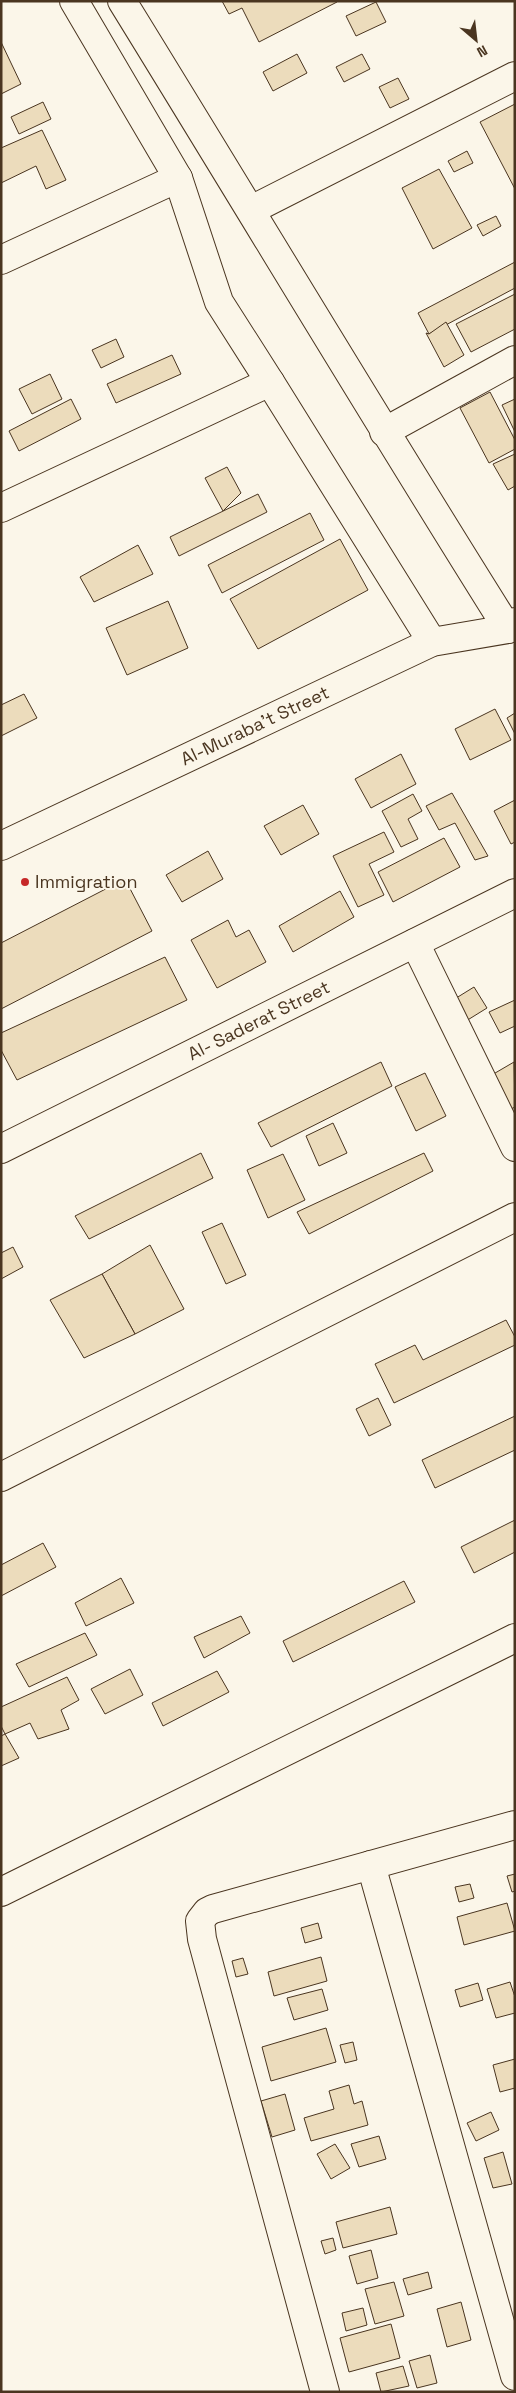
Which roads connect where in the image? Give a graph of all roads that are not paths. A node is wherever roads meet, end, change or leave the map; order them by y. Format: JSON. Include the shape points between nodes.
{"nodes":[{"id":1,"x":74,"y":1,"type":"edge"},
{"id":2,"x":122,"y":1,"type":"edge"},
{"id":3,"x":515,"y":76,"type":"edge"},
{"id":4,"x":178,"y":178,"type":"junction"},
{"id":5,"x":251,"y":210,"type":"junction"},
{"id":6,"x":1,"y":260,"type":"edge"},
{"id":7,"x":515,"y":360,"type":"edge"},
{"id":8,"x":270,"y":382,"type":"junction"},
{"id":9,"x":384,"y":432,"type":"junction"},
{"id":10,"x":1,"y":508,"type":"edge"},
{"id":11,"x":511,"y":626,"type":"edge"},
{"id":12,"x":432,"y":642,"type":"junction"},
{"id":13,"x":1,"y":846,"type":"edge"},
{"id":14,"x":515,"y":893,"type":"edge"},
{"id":15,"x":415,"y":943,"type":"junction"},
{"id":16,"x":515,"y":1147,"type":"edge"},
{"id":17,"x":1,"y":1149,"type":"edge"},
{"id":18,"x":515,"y":1217,"type":"edge"},
{"id":19,"x":1,"y":1477,"type":"edge"},
{"id":20,"x":515,"y":1638,"type":"edge"},
{"id":21,"x":515,"y":1825,"type":"edge"},
{"id":22,"x":371,"y":1864,"type":"junction"},
{"id":23,"x":1,"y":1892,"type":"edge"},
{"id":24,"x":515,"y":2376,"type":"edge"},
{"id":25,"x":325,"y":2392,"type":"edge"}],
"edges":[{"from":1,"to":4,"type":"street"},
{"from":2,"to":5,"type":"street"},
{"from":3,"to":5,"type":"street"},
{"from":4,"to":6,"type":"street"},
{"from":4,"to":8,"type":"street","via":[[219,302]]},
{"from":5,"to":9,"type":"street"},
{"from":7,"to":9,"type":"street"},
{"from":8,"to":10,"type":"street"},
{"from":8,"to":12,"type":"street"},
{"from":9,"to":11,"type":"street"},
{"from":11,"to":12,"type":"street","name":"Al-Muraba't Street"},
{"from":12,"to":13,"type":"street","name":"Al-Muraba't Street"},
{"from":14,"to":15,"type":"street","name":"Al- Saderat Street"},
{"from":15,"to":16,"type":"street"},
{"from":15,"to":17,"type":"street","name":"Al- Saderat Street"},
{"from":18,"to":19,"type":"street"},
{"from":20,"to":23,"type":"street"},
{"from":21,"to":22,"type":"street"},
{"from":22,"to":24,"type":"street"},
{"from":22,"to":25,"type":"street","via":[[207,1912],[200,1921],[204,1948]]}]}
